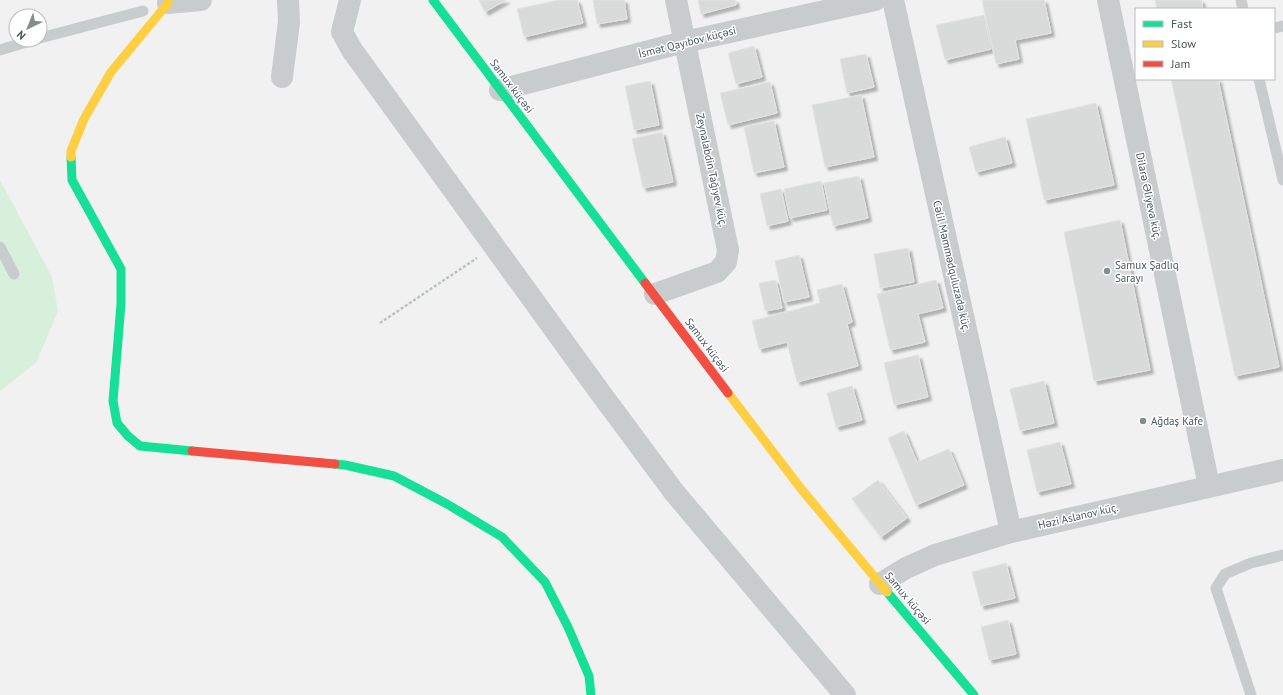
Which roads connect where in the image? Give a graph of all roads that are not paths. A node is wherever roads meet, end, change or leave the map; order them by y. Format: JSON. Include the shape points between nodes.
{"nodes":[{"id":1,"x":201,"y":0,"type":"edge"},
{"id":2,"x":288,"y":0,"type":"edge"},
{"id":3,"x":350,"y":0,"type":"edge"},
{"id":4,"x":433,"y":0,"type":"edge"},
{"id":5,"x":676,"y":0,"type":"edge"},
{"id":6,"x":875,"y":0,"type":"edge"},
{"id":7,"x":893,"y":0,"type":"edge"},
{"id":8,"x":1108,"y":0,"type":"edge"},
{"id":9,"x":168,"y":1,"type":"edge"},
{"id":10,"x":143,"y":11,"type":"dead end"},
{"id":11,"x":48,"y":36,"type":"edge"},
{"id":12,"x":684,"y":42,"type":"junction"},
{"id":13,"x":282,"y":77,"type":"dead end"},
{"id":14,"x":1259,"y":80,"type":"edge"},
{"id":15,"x":500,"y":90,"type":"junction"},
{"id":16,"x":1283,"y":180,"type":"edge"},
{"id":17,"x":0,"y":247,"type":"edge"},
{"id":18,"x":14,"y":274,"type":"dead end"},
{"id":19,"x":655,"y":294,"type":"junction"},
{"id":20,"x":1283,"y":470,"type":"edge"},
{"id":21,"x":1209,"y":486,"type":"junction"},
{"id":22,"x":1011,"y":532,"type":"junction"},
{"id":23,"x":1283,"y":555,"type":"edge"},
{"id":24,"x":880,"y":584,"type":"junction"},
{"id":25,"x":591,"y":695,"type":"edge"},
{"id":26,"x":845,"y":695,"type":"edge"},
{"id":27,"x":974,"y":695,"type":"edge"},
{"id":28,"x":1251,"y":695,"type":"edge"}],
"edges":[{"from":1,"to":9,"type":"street"},
{"from":2,"to":13,"type":"street","via":[[289,22]]},
{"from":3,"to":26,"type":"street","via":[[342,32],[352,50],[674,492]]},
{"from":4,"to":15,"type":"street","name":"Samux küçəsi"},
{"from":5,"to":12,"type":"street","name":"Zeynalabdin Tağıyev küç."},
{"from":6,"to":12,"type":"street","name":"İsmət Qayıbov küçəsi"},
{"from":7,"to":22,"type":"street","name":"Cəlil Məmmədquluzadə küç."},
{"from":8,"to":21,"type":"street","name":"Dilarə Əliyeva küç."},
{"from":9,"to":25,"type":"street","via":[[111,72],[84,119],[71,151],[72,180],[121,269],[121,304],[113,401],[117,423],[140,446],[345,465],[394,476],[447,504],[502,537],[545,582],[574,641],[588,676]]},
{"from":10,"to":11,"type":"lane"},
{"from":12,"to":15,"type":"street","name":"İsmət Qayıbov küçəsi"},
{"from":12,"to":19,"type":"street","name":"Zeynalabdin Tağıyev küç.","via":[[728,250],[726,262],[717,272]]},
{"from":14,"to":16,"type":"lane"},
{"from":15,"to":19,"type":"street","name":"Samux küçəsi"},
{"from":17,"to":18,"type":"lane"},
{"from":19,"to":24,"type":"street","name":"Samux küçəsi","via":[[802,490]]},
{"from":20,"to":21,"type":"street","name":"Həzi Aslanov küç."},
{"from":21,"to":22,"type":"street","name":"Həzi Aslanov küç."},
{"from":22,"to":24,"type":"street","name":"Həzi Aslanov küç.","via":[[935,555],[906,568]]},
{"from":23,"to":28,"type":"lane","via":[[1251,563],[1225,574],[1216,588]]},
{"from":24,"to":27,"type":"street","name":"Samux küçəsi"}]}
